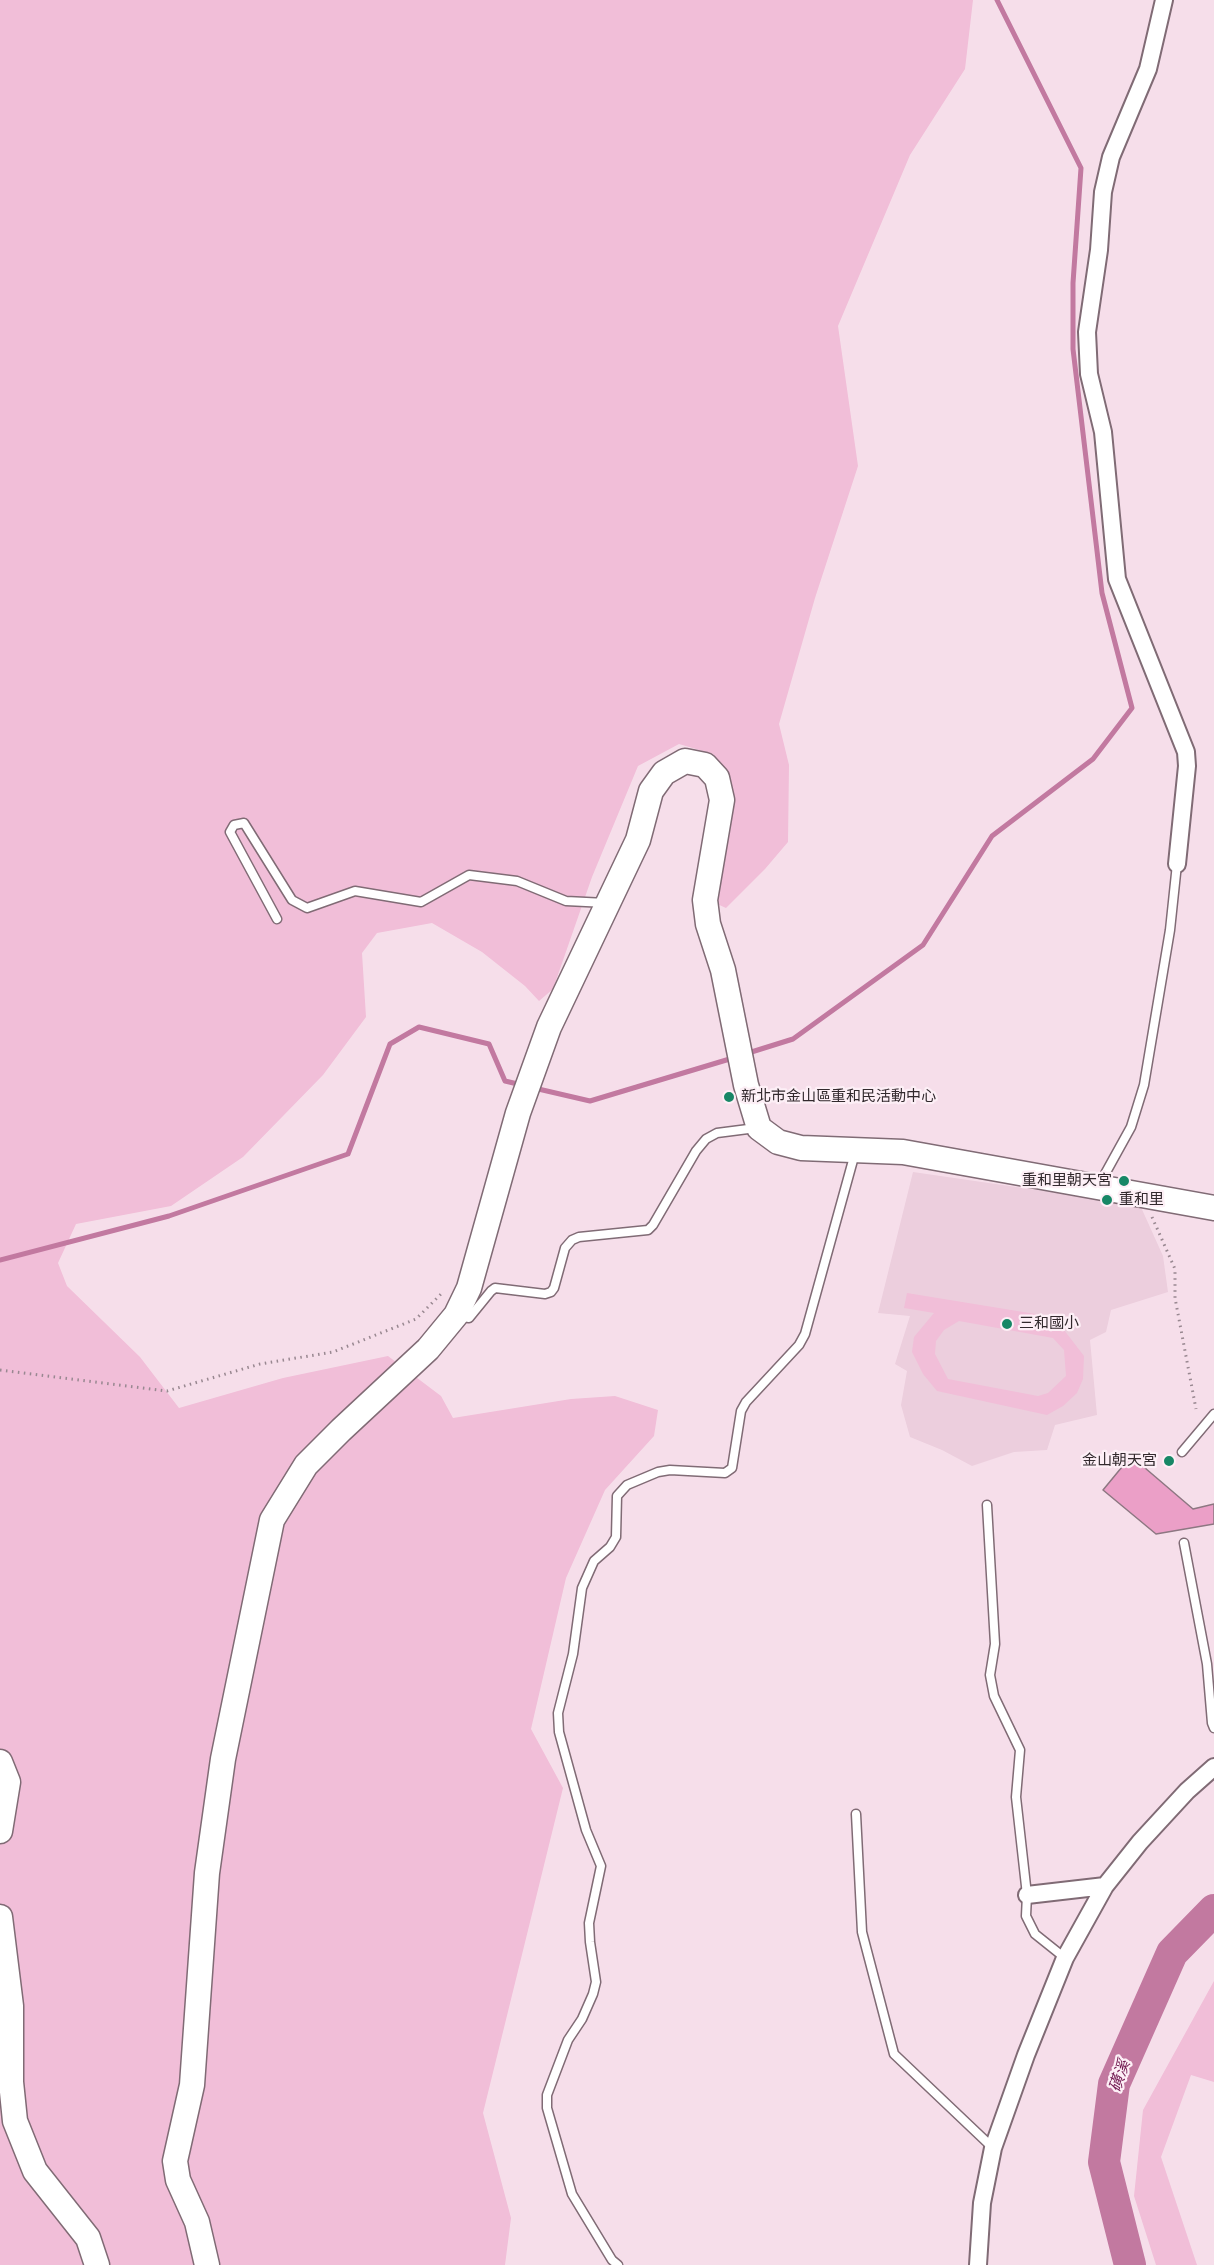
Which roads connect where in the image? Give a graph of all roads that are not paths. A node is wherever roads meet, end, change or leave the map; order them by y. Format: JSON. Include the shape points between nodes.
{"nodes":[{"id":1,"x":1164,"y":0,"type":"edge"},
{"id":2,"x":1177,"y":864,"type":"joint"},
{"id":3,"x":609,"y":903,"type":"junction"},
{"id":4,"x":277,"y":919,"type":"dead end"},
{"id":5,"x":759,"y":1128,"type":"junction"},
{"id":6,"x":856,"y":1151,"type":"junction"},
{"id":7,"x":1101,"y":1188,"type":"junction"},
{"id":8,"x":1214,"y":1208,"type":"edge"},
{"id":9,"x":456,"y":1315,"type":"junction"},
{"id":10,"x":1214,"y":1414,"type":"edge"},
{"id":11,"x":1182,"y":1452,"type":"dead end"},
{"id":12,"x":987,"y":1505,"type":"dead end"},
{"id":13,"x":1184,"y":1543,"type":"dead end"},
{"id":14,"x":1214,"y":1728,"type":"edge"},
{"id":15,"x":0,"y":1762,"type":"edge"},
{"id":16,"x":1214,"y":1767,"type":"edge"},
{"id":17,"x":856,"y":1814,"type":"dead end"},
{"id":18,"x":0,"y":1831,"type":"edge"},
{"id":19,"x":1105,"y":1886,"type":"junction"},
{"id":20,"x":1027,"y":1895,"type":"junction"},
{"id":21,"x":0,"y":1917,"type":"edge"},
{"id":22,"x":1065,"y":1958,"type":"junction"},
{"id":23,"x":993,"y":2148,"type":"junction"},
{"id":24,"x":97,"y":2265,"type":"edge"},
{"id":25,"x":207,"y":2265,"type":"edge"},
{"id":26,"x":618,"y":2265,"type":"edge"},
{"id":27,"x":978,"y":2265,"type":"edge"}],
"edges":[{"from":1,"to":2,"type":"street","via":[[1148,69],[1111,157],[1103,192],[1087,332],[1089,374],[1103,432],[1118,579],[1186,752]]},
{"from":2,"to":7,"type":"lane","via":[[1144,1085],[1131,1126]]},
{"from":3,"to":4,"type":"lane","via":[[566,901],[517,881],[469,874],[421,902],[355,891],[307,908],[292,900],[244,823],[234,825],[230,832]]},
{"from":3,"to":5,"type":"street","via":[[638,840],[651,791],[664,773],[685,761],[705,765],[717,778],[722,800],[705,900],[708,924],[723,970]]},
{"from":3,"to":9,"type":"street","via":[[549,1027],[530,1078],[469,1288]]},
{"from":5,"to":6,"type":"street","via":[[778,1142],[790,1145]]},
{"from":5,"to":9,"type":"lane","via":[[717,1132],[706,1139],[648,1230],[572,1240],[565,1248],[551,1293],[495,1288],[469,1318]]},
{"from":6,"to":7,"type":"street","via":[[903,1152]]},
{"from":6,"to":26,"type":"lane","via":[[805,1334],[741,1411],[732,1468],[725,1473],[670,1470],[627,1485],[617,1496],[616,1537],[594,1561],[582,1588],[573,1654],[558,1713],[559,1732],[586,1830],[601,1866],[589,1923],[596,1982],[582,2019],[568,2040],[547,2095],[547,2108],[572,2194]]},
{"from":7,"to":8,"type":"street"},
{"from":9,"to":25,"type":"street","via":[[428,1349],[306,1465],[272,1520],[223,1759],[207,1872],[192,2085],[175,2161],[178,2180],[197,2222]]},
{"from":10,"to":11,"type":"lane"},
{"from":12,"to":20,"type":"lane","via":[[995,1644],[990,1675],[994,1696],[1020,1749],[1016,1797]]},
{"from":13,"to":14,"type":"lane","via":[[1207,1664]]},
{"from":15,"to":18,"type":"street","via":[[8,1782]]},
{"from":16,"to":19,"type":"street","via":[[1187,1791]]},
{"from":17,"to":23,"type":"lane","via":[[862,1932],[894,2054]]},
{"from":19,"to":20,"type":"street"},
{"from":19,"to":22,"type":"street"},
{"from":20,"to":22,"type":"lane","via":[[1026,1916],[1035,1934]]},
{"from":21,"to":24,"type":"street","via":[[11,2006],[15,2121],[35,2171],[88,2238]]},
{"from":22,"to":23,"type":"street"},
{"from":23,"to":27,"type":"street","via":[[982,2203]]}]}
